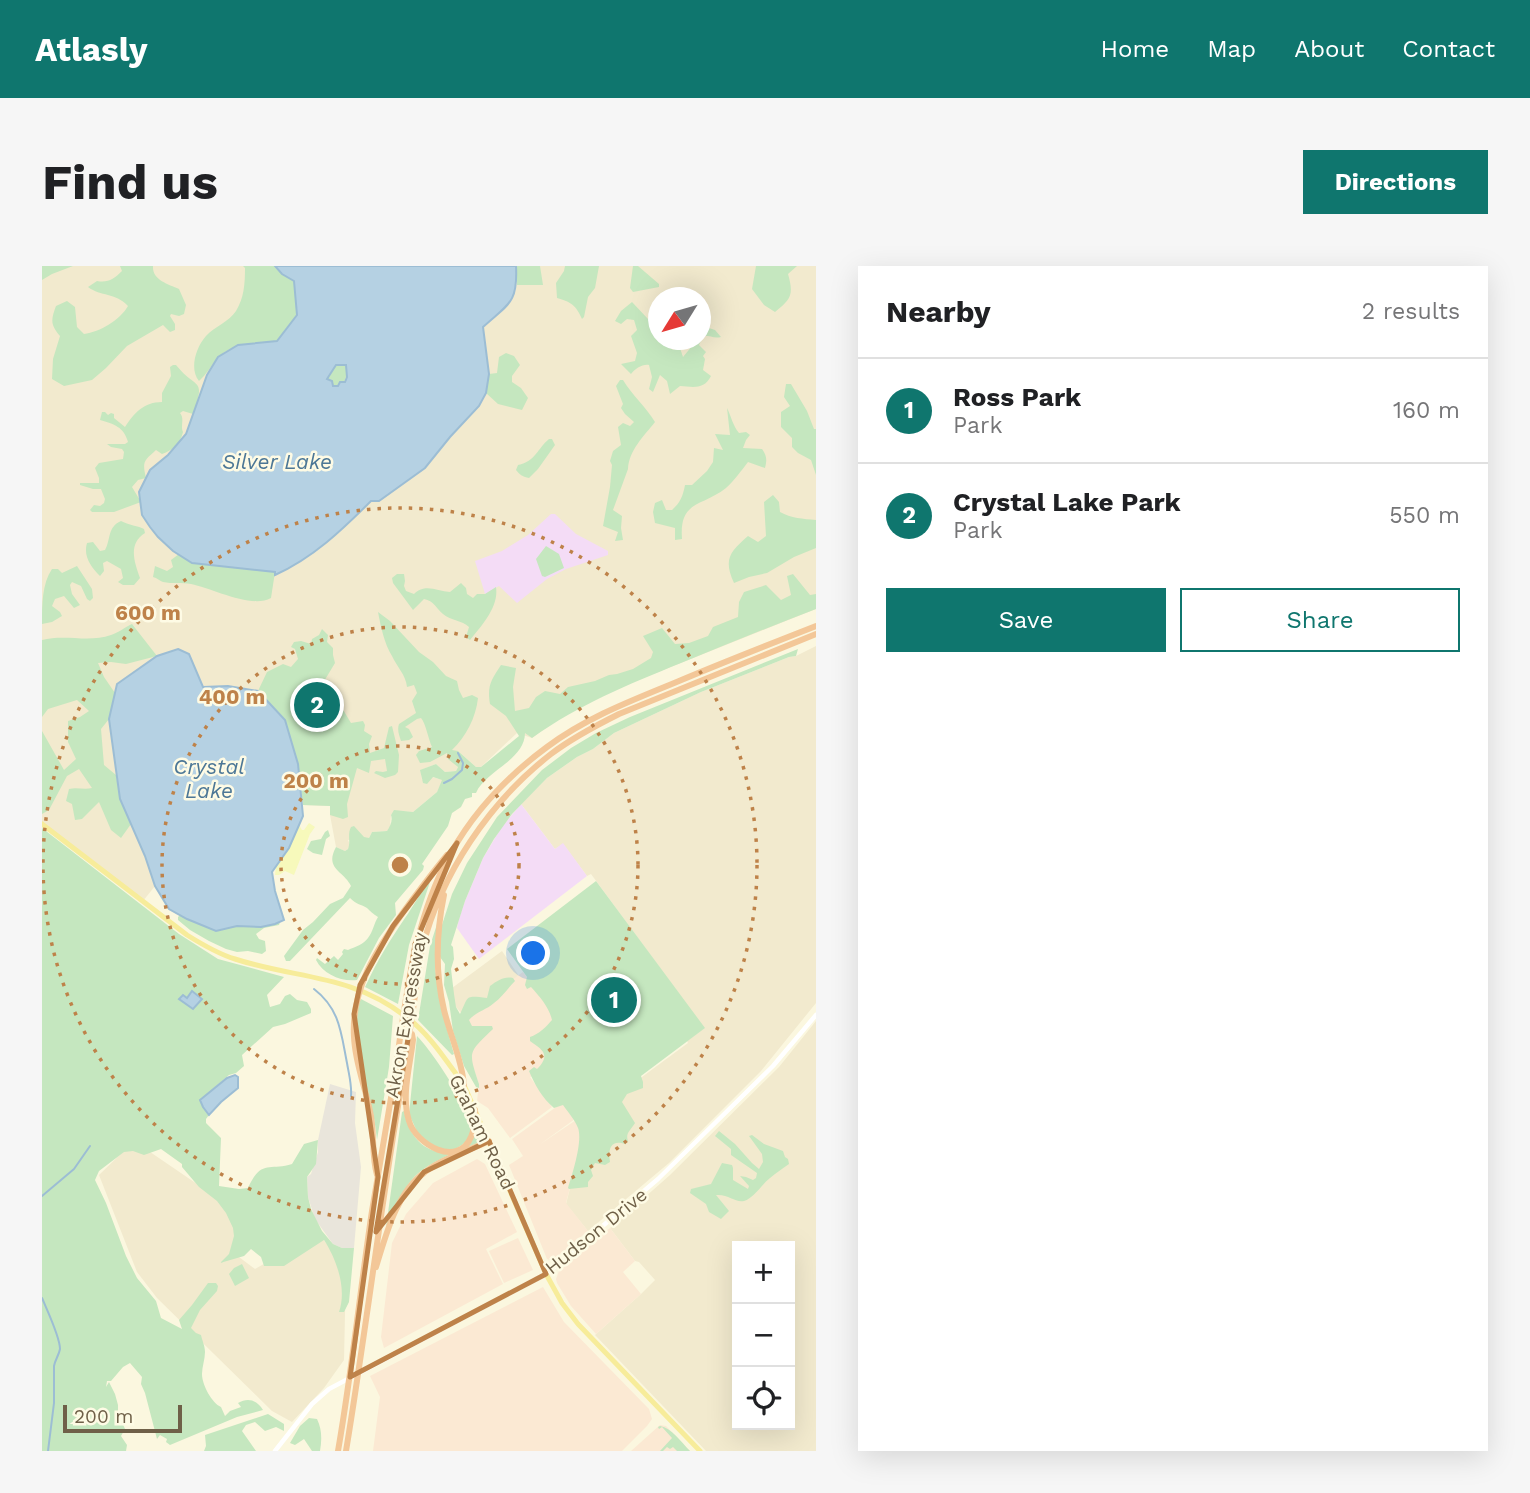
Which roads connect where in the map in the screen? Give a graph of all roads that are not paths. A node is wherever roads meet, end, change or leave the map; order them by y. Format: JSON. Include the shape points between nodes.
{"nodes":[{"id":1,"x":816,"y":626,"type":"edge"},
{"id":2,"x":816,"y":634,"type":"edge"},
{"id":3,"x":42,"y":824,"type":"edge"},
{"id":4,"x":457,"y":843,"type":"junction"},
{"id":5,"x":457,"y":863,"type":"junction"},
{"id":6,"x":359,"y":990,"type":"junction"},
{"id":7,"x":816,"y":1015,"type":"edge"},
{"id":8,"x":411,"y":1023,"type":"junction"},
{"id":9,"x":464,"y":1085,"type":"junction"},
{"id":10,"x":475,"y":1111,"type":"junction"},
{"id":11,"x":489,"y":1142,"type":"junction"},
{"id":12,"x":377,"y":1177,"type":"junction"},
{"id":13,"x":546,"y":1273,"type":"junction"},
{"id":14,"x":370,"y":1289,"type":"junction"},
{"id":15,"x":275,"y":1451,"type":"edge"},
{"id":16,"x":338,"y":1451,"type":"edge"},
{"id":17,"x":346,"y":1451,"type":"edge"},
{"id":18,"x":700,"y":1451,"type":"edge"}],
"edges":[{"from":1,"to":4,"type":"highway","name":"Akron Expressway","via":[[577,727],[512,775]]},
{"from":2,"to":5,"type":"highway","name":"Akron Expressway","via":[[579,735],[517,785]]},
{"from":3,"to":6,"type":"main road","name":"Graham Road","via":[[210,949],[233,959]]},
{"from":4,"to":6,"type":"highway","via":[[389,931]]},
{"from":4,"to":12,"type":"highway","name":"Akron Expressway","via":[[444,865],[415,944]]},
{"from":5,"to":8,"type":"highway","name":"Akron Expressway","via":[[433,914],[422,952]]},
{"from":5,"to":9,"type":"highway","via":[[444,897],[437,957],[444,1010]]},
{"from":6,"to":9,"type":"main road","name":"Graham Road","via":[[412,1021]]},
{"from":6,"to":12,"type":"highway","via":[[355,1052],[373,1123]]},
{"from":7,"to":13,"type":"street","name":"Hudson Drive","via":[[769,1069],[658,1179]]},
{"from":8,"to":10,"type":"highway","via":[[406,1101],[416,1136],[437,1149],[460,1149],[471,1138]]},
{"from":8,"to":14,"type":"highway","name":"Akron Expressway"},
{"from":9,"to":10,"type":"main road","name":"Graham Road"},
{"from":10,"to":11,"type":"main road","name":"Graham Road"},
{"from":11,"to":13,"type":"main road","name":"Graham Road"},
{"from":11,"to":14,"type":"highway","via":[[429,1169],[411,1185],[394,1216]]},
{"from":12,"to":16,"type":"highway","name":"Akron Expressway"},
{"from":13,"to":15,"type":"street","name":"Hudson Drive","via":[[329,1389]]},
{"from":13,"to":18,"type":"main road","name":"Graham Road","via":[[569,1313]]},
{"from":14,"to":17,"type":"highway","name":"Akron Expressway"}]}
